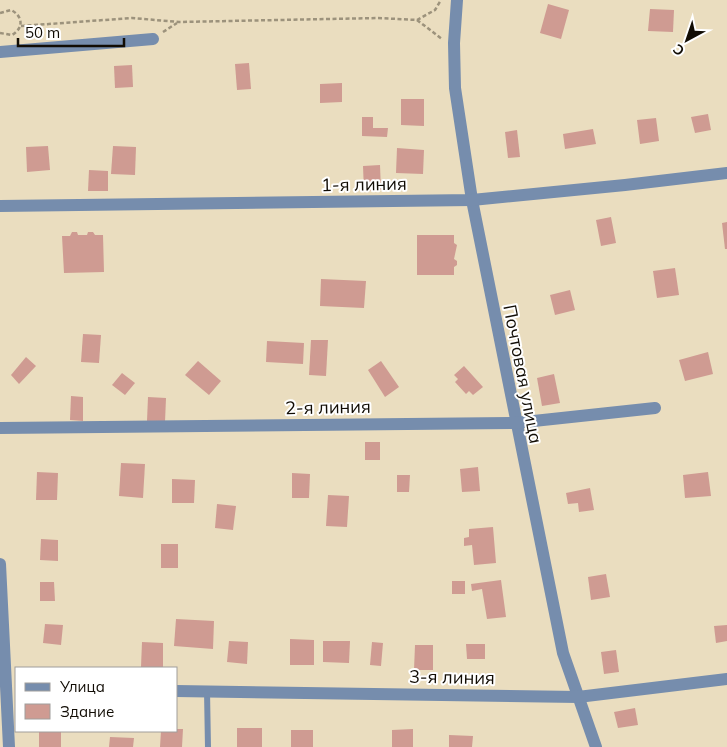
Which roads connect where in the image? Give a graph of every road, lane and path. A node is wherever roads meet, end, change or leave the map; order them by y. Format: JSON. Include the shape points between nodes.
{"nodes":[{"id":1,"x":441,"y":0,"type":"edge"},
{"id":2,"x":457,"y":0,"type":"edge"},
{"id":3,"x":0,"y":13,"type":"edge"},
{"id":4,"x":417,"y":20,"type":"junction"},
{"id":5,"x":179,"y":22,"type":"junction"},
{"id":6,"x":21,"y":26,"type":"junction"},
{"id":7,"x":0,"y":33,"type":"edge"},
{"id":8,"x":153,"y":39,"type":"joint"},
{"id":9,"x":454,"y":43,"type":"junction"},
{"id":10,"x":0,"y":52,"type":"edge"},
{"id":11,"x":727,"y":172,"type":"edge"},
{"id":12,"x":472,"y":200,"type":"junction"},
{"id":13,"x":0,"y":206,"type":"edge"},
{"id":14,"x":655,"y":408,"type":"dead end"},
{"id":15,"x":515,"y":423,"type":"junction"},
{"id":16,"x":0,"y":428,"type":"edge"},
{"id":17,"x":0,"y":564,"type":"edge"},
{"id":18,"x":727,"y":679,"type":"edge"},
{"id":19,"x":8,"y":689,"type":"edge"},
{"id":20,"x":178,"y":691,"type":"edge"},
{"id":21,"x":207,"y":691,"type":"junction"},
{"id":22,"x":578,"y":697,"type":"junction"},
{"id":23,"x":9,"y":747,"type":"edge"},
{"id":24,"x":208,"y":747,"type":"edge"},
{"id":25,"x":596,"y":747,"type":"edge"}],
"edges":[{"from":1,"to":4,"type":"path","via":[[435,10]]},
{"from":2,"to":9,"type":"street","name":"Почтовая улица"},
{"from":3,"to":6,"type":"path","via":[[11,10],[17,13]]},
{"from":4,"to":5,"type":"path"},
{"from":4,"to":9,"type":"path","via":[[447,42]]},
{"from":5,"to":6,"type":"path","via":[[132,18]]},
{"from":5,"to":8,"type":"path"},
{"from":6,"to":7,"type":"path","via":[[12,35]]},
{"from":8,"to":10,"type":"street"},
{"from":9,"to":12,"type":"street","name":"Почтовая улица","via":[[456,97]]},
{"from":11,"to":12,"type":"street","name":"1-я линия","via":[[625,186]]},
{"from":12,"to":13,"type":"street","name":"1-я линия"},
{"from":12,"to":15,"type":"street","name":"Почтовая улица"},
{"from":14,"to":15,"type":"street","name":"2-я линия"},
{"from":15,"to":16,"type":"street","name":"2-я линия"},
{"from":15,"to":22,"type":"street","name":"Почтовая улица","via":[[563,653]]},
{"from":17,"to":19,"type":"street"},
{"from":18,"to":22,"type":"street","name":"3-я линия"},
{"from":19,"to":23,"type":"street"},
{"from":20,"to":21,"type":"street","name":"3-я линия"},
{"from":21,"to":22,"type":"street","name":"3-я линия"},
{"from":21,"to":24,"type":"lane"},
{"from":22,"to":25,"type":"street","name":"Почтовая улица"}]}
